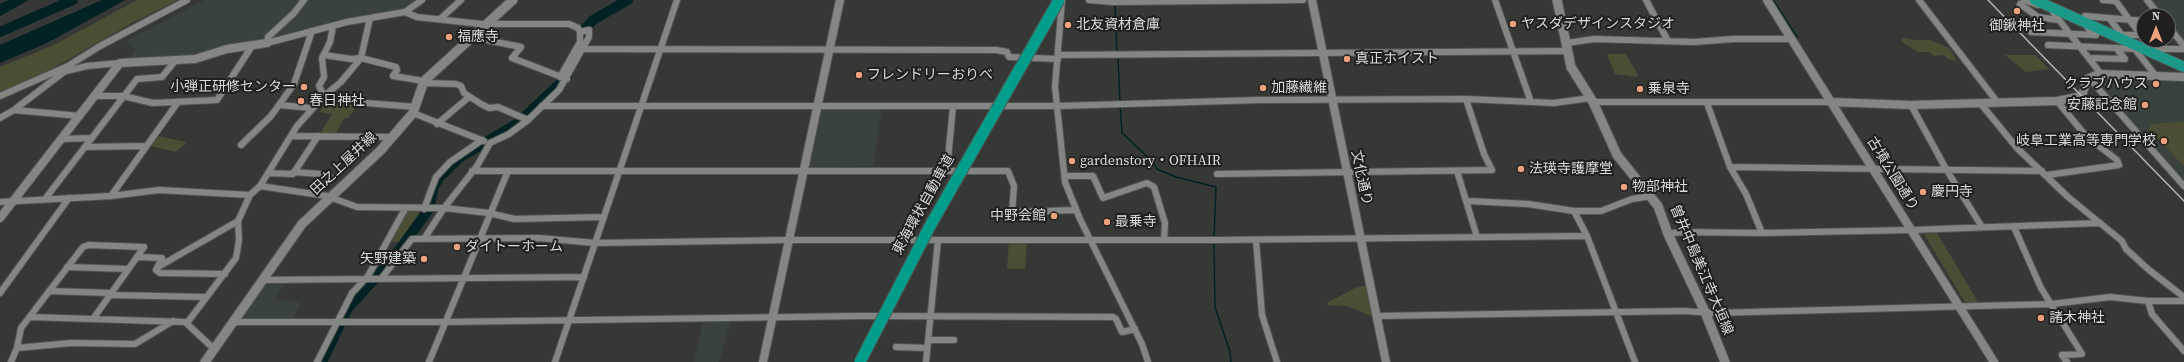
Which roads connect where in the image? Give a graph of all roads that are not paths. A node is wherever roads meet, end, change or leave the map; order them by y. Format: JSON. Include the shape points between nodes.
{"nodes":[{"id":1,"x":187,"y":0,"type":"edge"},
{"id":2,"x":304,"y":0,"type":"edge"},
{"id":3,"x":422,"y":0,"type":"edge"},
{"id":4,"x":461,"y":0,"type":"edge"},
{"id":5,"x":513,"y":0,"type":"edge"},
{"id":6,"x":677,"y":0,"type":"edge"},
{"id":7,"x":840,"y":0,"type":"edge"},
{"id":8,"x":1059,"y":0,"type":"edge"},
{"id":9,"x":1064,"y":0,"type":"edge"},
{"id":10,"x":1088,"y":0,"type":"edge"},
{"id":11,"x":1303,"y":0,"type":"edge"},
{"id":12,"x":1312,"y":0,"type":"edge"},
{"id":13,"x":1496,"y":0,"type":"edge"},
{"id":14,"x":1557,"y":0,"type":"edge"},
{"id":15,"x":1646,"y":0,"type":"edge"},
{"id":16,"x":1767,"y":0,"type":"edge"},
{"id":17,"x":1919,"y":0,"type":"edge"},
{"id":18,"x":2035,"y":0,"type":"edge"},
{"id":19,"x":2103,"y":0,"type":"edge"},
{"id":20,"x":2147,"y":0,"type":"edge"},
{"id":21,"x":2115,"y":1,"type":"edge"},
{"id":22,"x":2022,"y":2,"type":"edge"},
{"id":23,"x":2154,"y":8,"type":"edge"},
{"id":24,"x":406,"y":12,"type":"junction"},
{"id":25,"x":2053,"y":12,"type":"junction"},
{"id":26,"x":2084,"y":16,"type":"dead end"},
{"id":27,"x":370,"y":18,"type":"junction"},
{"id":28,"x":2109,"y":18,"type":"junction"},
{"id":29,"x":440,"y":19,"type":"junction"},
{"id":30,"x":2059,"y":20,"type":"junction"},
{"id":31,"x":2129,"y":20,"type":"junction"},
{"id":32,"x":2136,"y":20,"type":"edge"},
{"id":33,"x":487,"y":24,"type":"junction"},
{"id":34,"x":333,"y":26,"type":"junction"},
{"id":35,"x":2136,"y":28,"type":"edge"},
{"id":36,"x":312,"y":31,"type":"junction"},
{"id":37,"x":583,"y":31,"type":"junction"},
{"id":38,"x":2031,"y":32,"type":"dead end"},
{"id":39,"x":2070,"y":34,"type":"junction"},
{"id":40,"x":2176,"y":35,"type":"edge"},
{"id":41,"x":2136,"y":36,"type":"edge"},
{"id":42,"x":472,"y":38,"type":"junction"},
{"id":43,"x":2124,"y":38,"type":"junction"},
{"id":44,"x":1792,"y":39,"type":"junction"},
{"id":45,"x":1668,"y":41,"type":"junction"},
{"id":46,"x":267,"y":43,"type":"junction"},
{"id":47,"x":2048,"y":45,"type":"dead end"},
{"id":48,"x":252,"y":46,"type":"junction"},
{"id":49,"x":2080,"y":46,"type":"junction"},
{"id":50,"x":2184,"y":46,"type":"edge"},
{"id":51,"x":1568,"y":47,"type":"junction"},
{"id":52,"x":660,"y":48,"type":"junction"},
{"id":53,"x":830,"y":48,"type":"junction"},
{"id":54,"x":2116,"y":48,"type":"junction"},
{"id":55,"x":584,"y":49,"type":"junction"},
{"id":56,"x":2184,"y":49,"type":"edge"},
{"id":57,"x":2146,"y":50,"type":"junction"},
{"id":58,"x":1513,"y":51,"type":"junction"},
{"id":59,"x":1323,"y":54,"type":"junction"},
{"id":60,"x":324,"y":56,"type":"junction"},
{"id":61,"x":1059,"y":57,"type":"junction"},
{"id":62,"x":361,"y":58,"type":"junction"},
{"id":63,"x":2089,"y":58,"type":"junction"},
{"id":64,"x":175,"y":61,"type":"junction"},
{"id":65,"x":120,"y":63,"type":"junction"},
{"id":66,"x":1021,"y":67,"type":"junction"},
{"id":67,"x":69,"y":68,"type":"junction"},
{"id":68,"x":2184,"y":68,"type":"edge"},
{"id":69,"x":2101,"y":74,"type":"junction"},
{"id":70,"x":2156,"y":76,"type":"junction"},
{"id":71,"x":560,"y":77,"type":"junction"},
{"id":72,"x":2184,"y":77,"type":"edge"},
{"id":73,"x":2089,"y":78,"type":"junction"},
{"id":74,"x":567,"y":79,"type":"junction"},
{"id":75,"x":424,"y":82,"type":"junction"},
{"id":76,"x":0,"y":96,"type":"edge"},
{"id":77,"x":95,"y":96,"type":"junction"},
{"id":78,"x":123,"y":96,"type":"junction"},
{"id":79,"x":324,"y":96,"type":"junction"},
{"id":80,"x":469,"y":96,"type":"junction"},
{"id":81,"x":1466,"y":99,"type":"junction"},
{"id":82,"x":1332,"y":100,"type":"junction"},
{"id":83,"x":1592,"y":100,"type":"junction"},
{"id":84,"x":2057,"y":101,"type":"junction"},
{"id":85,"x":178,"y":102,"type":"junction"},
{"id":86,"x":1531,"y":102,"type":"junction"},
{"id":87,"x":1707,"y":102,"type":"junction"},
{"id":88,"x":1830,"y":102,"type":"junction"},
{"id":89,"x":1998,"y":103,"type":"junction"},
{"id":90,"x":1981,"y":104,"type":"junction"},
{"id":91,"x":279,"y":105,"type":"junction"},
{"id":92,"x":1911,"y":105,"type":"junction"},
{"id":93,"x":542,"y":106,"type":"junction"},
{"id":94,"x":816,"y":106,"type":"junction"},
{"id":95,"x":953,"y":106,"type":"junction"},
{"id":96,"x":1058,"y":106,"type":"junction"},
{"id":97,"x":640,"y":107,"type":"junction"},
{"id":98,"x":312,"y":108,"type":"junction"},
{"id":99,"x":14,"y":110,"type":"junction"},
{"id":100,"x":414,"y":110,"type":"junction"},
{"id":101,"x":80,"y":116,"type":"junction"},
{"id":102,"x":0,"y":118,"type":"edge"},
{"id":103,"x":528,"y":120,"type":"junction"},
{"id":104,"x":437,"y":124,"type":"junction"},
{"id":105,"x":291,"y":136,"type":"junction"},
{"id":106,"x":318,"y":136,"type":"junction"},
{"id":107,"x":392,"y":137,"type":"junction"},
{"id":108,"x":92,"y":138,"type":"junction"},
{"id":109,"x":62,"y":139,"type":"junction"},
{"id":110,"x":482,"y":140,"type":"junction"},
{"id":111,"x":490,"y":144,"type":"junction"},
{"id":112,"x":241,"y":145,"type":"dead end"},
{"id":113,"x":86,"y":146,"type":"junction"},
{"id":114,"x":146,"y":146,"type":"junction"},
{"id":115,"x":1730,"y":167,"type":"junction"},
{"id":116,"x":1874,"y":169,"type":"junction"},
{"id":117,"x":1946,"y":169,"type":"junction"},
{"id":118,"x":803,"y":170,"type":"junction"},
{"id":119,"x":947,"y":170,"type":"junction"},
{"id":120,"x":472,"y":171,"type":"junction"},
{"id":121,"x":508,"y":171,"type":"junction"},
{"id":122,"x":620,"y":171,"type":"junction"},
{"id":123,"x":1458,"y":171,"type":"junction"},
{"id":124,"x":294,"y":172,"type":"junction"},
{"id":125,"x":1347,"y":173,"type":"junction"},
{"id":126,"x":2044,"y":173,"type":"junction"},
{"id":127,"x":268,"y":174,"type":"junction"},
{"id":128,"x":1216,"y":174,"type":"dead end"},
{"id":129,"x":1065,"y":176,"type":"junction"},
{"id":130,"x":260,"y":186,"type":"junction"},
{"id":131,"x":2184,"y":186,"type":"edge"},
{"id":132,"x":311,"y":193,"type":"junction"},
{"id":133,"x":250,"y":195,"type":"junction"},
{"id":134,"x":111,"y":196,"type":"junction"},
{"id":135,"x":1652,"y":196,"type":"junction"},
{"id":136,"x":329,"y":197,"type":"junction"},
{"id":137,"x":70,"y":198,"type":"junction"},
{"id":138,"x":45,"y":200,"type":"junction"},
{"id":139,"x":13,"y":201,"type":"junction"},
{"id":140,"x":1468,"y":201,"type":"junction"},
{"id":141,"x":0,"y":202,"type":"edge"},
{"id":142,"x":444,"y":208,"type":"junction"},
{"id":143,"x":406,"y":209,"type":"junction"},
{"id":144,"x":425,"y":209,"type":"junction"},
{"id":145,"x":1076,"y":210,"type":"junction"},
{"id":146,"x":1574,"y":211,"type":"junction"},
{"id":147,"x":490,"y":213,"type":"junction"},
{"id":148,"x":604,"y":217,"type":"junction"},
{"id":149,"x":0,"y":218,"type":"edge"},
{"id":150,"x":238,"y":221,"type":"junction"},
{"id":151,"x":2100,"y":223,"type":"junction"},
{"id":152,"x":1982,"y":227,"type":"junction"},
{"id":153,"x":2014,"y":227,"type":"junction"},
{"id":154,"x":1912,"y":230,"type":"junction"},
{"id":155,"x":1762,"y":233,"type":"junction"},
{"id":156,"x":1668,"y":234,"type":"junction"},
{"id":157,"x":1588,"y":236,"type":"junction"},
{"id":158,"x":1477,"y":237,"type":"junction"},
{"id":159,"x":479,"y":238,"type":"junction"},
{"id":160,"x":424,"y":239,"type":"junction"},
{"id":161,"x":1090,"y":239,"type":"junction"},
{"id":162,"x":788,"y":240,"type":"junction"},
{"id":163,"x":938,"y":240,"type":"junction"},
{"id":164,"x":1164,"y":240,"type":"junction"},
{"id":165,"x":1256,"y":240,"type":"junction"},
{"id":166,"x":1361,"y":240,"type":"junction"},
{"id":167,"x":595,"y":243,"type":"junction"},
{"id":168,"x":137,"y":257,"type":"junction"},
{"id":169,"x":67,"y":267,"type":"junction"},
{"id":170,"x":157,"y":268,"type":"junction"},
{"id":171,"x":128,"y":269,"type":"junction"},
{"id":172,"x":225,"y":274,"type":"junction"},
{"id":173,"x":584,"y":277,"type":"junction"},
{"id":174,"x":463,"y":278,"type":"junction"},
{"id":175,"x":381,"y":279,"type":"junction"},
{"id":176,"x":263,"y":280,"type":"junction"},
{"id":177,"x":364,"y":280,"type":"junction"},
{"id":178,"x":49,"y":291,"type":"junction"},
{"id":179,"x":0,"y":293,"type":"edge"},
{"id":180,"x":111,"y":294,"type":"junction"},
{"id":181,"x":206,"y":297,"type":"junction"},
{"id":182,"x":2184,"y":297,"type":"edge"},
{"id":183,"x":2148,"y":301,"type":"junction"},
{"id":184,"x":2184,"y":301,"type":"edge"},
{"id":185,"x":2052,"y":304,"type":"junction"},
{"id":186,"x":1960,"y":307,"type":"junction"},
{"id":187,"x":1705,"y":312,"type":"junction"},
{"id":188,"x":1616,"y":313,"type":"junction"},
{"id":189,"x":931,"y":316,"type":"junction"},
{"id":190,"x":1376,"y":316,"type":"junction"},
{"id":191,"x":30,"y":317,"type":"junction"},
{"id":192,"x":772,"y":317,"type":"junction"},
{"id":193,"x":93,"y":319,"type":"junction"},
{"id":194,"x":569,"y":320,"type":"junction"},
{"id":195,"x":173,"y":321,"type":"junction"},
{"id":196,"x":234,"y":322,"type":"junction"},
{"id":197,"x":445,"y":322,"type":"junction"},
{"id":198,"x":187,"y":323,"type":"junction"},
{"id":199,"x":336,"y":323,"type":"junction"},
{"id":200,"x":1135,"y":329,"type":"junction"},
{"id":201,"x":928,"y":340,"type":"junction"},
{"id":202,"x":954,"y":340,"type":"dead end"},
{"id":203,"x":896,"y":347,"type":"dead end"},
{"id":204,"x":17,"y":348,"type":"junction"},
{"id":205,"x":927,"y":348,"type":"junction"},
{"id":206,"x":214,"y":349,"type":"junction"},
{"id":207,"x":2184,"y":351,"type":"edge"},
{"id":208,"x":11,"y":362,"type":"edge"},
{"id":209,"x":205,"y":362,"type":"edge"},
{"id":210,"x":317,"y":362,"type":"edge"},
{"id":211,"x":429,"y":362,"type":"edge"},
{"id":212,"x":555,"y":362,"type":"edge"},
{"id":213,"x":763,"y":362,"type":"edge"},
{"id":214,"x":860,"y":362,"type":"edge"},
{"id":215,"x":926,"y":362,"type":"edge"},
{"id":216,"x":1148,"y":362,"type":"edge"},
{"id":217,"x":1277,"y":362,"type":"edge"},
{"id":218,"x":1386,"y":362,"type":"edge"},
{"id":219,"x":1635,"y":362,"type":"edge"},
{"id":220,"x":1724,"y":362,"type":"edge"},
{"id":221,"x":1994,"y":362,"type":"edge"},
{"id":222,"x":2067,"y":362,"type":"edge"}],
"edges":[{"from":1,"to":76,"type":"street","via":[[61,69]]},
{"from":2,"to":46,"type":"street","via":[[268,37]]},
{"from":3,"to":24,"type":"street"},
{"from":4,"to":29,"type":"street"},
{"from":5,"to":33,"type":"main road","name":"田之上屋井線"},
{"from":6,"to":52,"type":"street"},
{"from":7,"to":53,"type":"street"},
{"from":8,"to":66,"type":"highway","name":"東海環状自動車道","bridge":true},
{"from":9,"to":61,"type":"street"},
{"from":9,"to":66,"type":"highway","name":"東海環状自動車道","bridge":true},
{"from":10,"to":11,"type":"street"},
{"from":12,"to":59,"type":"street","name":"文化通り"},
{"from":13,"to":58,"type":"street"},
{"from":14,"to":51,"type":"main road","name":"曽井中島美江寺大垣線"},
{"from":15,"to":45,"type":"street"},
{"from":16,"to":44,"type":"street","name":"古墳公園通り"},
{"from":17,"to":89,"type":"street"},
{"from":18,"to":43,"type":"highway"},
{"from":19,"to":21,"type":"street"},
{"from":20,"to":23,"type":"street"},
{"from":21,"to":31,"type":"street"},
{"from":22,"to":25,"type":"street"},
{"from":22,"to":30,"type":"street","via":[[2038,18]]},
{"from":24,"to":27,"type":"street"},
{"from":24,"to":29,"type":"street","via":[[417,17]]},
{"from":25,"to":30,"type":"street"},
{"from":25,"to":39,"type":"street","via":[[2091,29],[2096,35]]},
{"from":26,"to":28,"type":"street"},
{"from":27,"to":34,"type":"street"},
{"from":27,"to":62,"type":"street"},
{"from":28,"to":31,"type":"street"},
{"from":28,"to":43,"type":"street"},
{"from":29,"to":33,"type":"street"},
{"from":30,"to":39,"type":"street"},
{"from":31,"to":32,"type":"street"},
{"from":31,"to":35,"type":"street"},
{"from":33,"to":37,"type":"street","via":[[569,24]]},
{"from":33,"to":42,"type":"main road","name":"田之上屋井線"},
{"from":34,"to":36,"type":"street"},
{"from":34,"to":60,"type":"street"},
{"from":36,"to":46,"type":"street"},
{"from":36,"to":91,"type":"street","via":[[294,84]]},
{"from":37,"to":55,"type":"street","via":[[589,30]]},
{"from":37,"to":71,"type":"street","via":[[580,42]]},
{"from":38,"to":39,"type":"street"},
{"from":39,"to":49,"type":"street"},
{"from":40,"to":50,"type":"street"},
{"from":41,"to":43,"type":"street"},
{"from":42,"to":71,"type":"street","via":[[521,47],[512,58]]},
{"from":42,"to":75,"type":"main road","name":"田之上屋井線"},
{"from":43,"to":57,"type":"highway"},
{"from":44,"to":45,"type":"street"},
{"from":44,"to":88,"type":"street","name":"古墳公園通り"},
{"from":45,"to":51,"type":"street","via":[[1594,39]]},
{"from":46,"to":48,"type":"street"},
{"from":47,"to":49,"type":"street"},
{"from":48,"to":64,"type":"street","via":[[227,50],[195,60]]},
{"from":48,"to":85,"type":"street","via":[[218,100]]},
{"from":49,"to":54,"type":"street"},
{"from":49,"to":63,"type":"street"},
{"from":51,"to":58,"type":"street"},
{"from":51,"to":83,"type":"main road","name":"曽井中島美江寺大垣線","via":[[1570,67]]},
{"from":52,"to":53,"type":"street"},
{"from":52,"to":55,"type":"street"},
{"from":52,"to":97,"type":"street"},
{"from":53,"to":61,"type":"street","via":[[996,50],[1007,52],[1009,57]]},
{"from":53,"to":94,"type":"street"},
{"from":54,"to":57,"type":"street"},
{"from":54,"to":63,"type":"street","via":[[2125,59]]},
{"from":55,"to":74,"type":"street"},
{"from":56,"to":57,"type":"street"},
{"from":57,"to":68,"type":"highway"},
{"from":57,"to":70,"type":"street"},
{"from":58,"to":59,"type":"street"},
{"from":58,"to":86,"type":"street"},
{"from":59,"to":61,"type":"street"},
{"from":59,"to":82,"type":"street","name":"文化通り"},
{"from":60,"to":62,"type":"street"},
{"from":60,"to":79,"type":"street","via":[[324,77],[319,86]]},
{"from":61,"to":96,"type":"street","via":[[1055,87]]},
{"from":62,"to":75,"type":"street","via":[[398,67],[394,76]]},
{"from":62,"to":79,"type":"street","via":[[338,85]]},
{"from":63,"to":69,"type":"street"},
{"from":64,"to":65,"type":"street"},
{"from":64,"to":78,"type":"street","via":[[162,77],[137,80]]},
{"from":65,"to":67,"type":"street"},
{"from":65,"to":77,"type":"street"},
{"from":66,"to":214,"type":"highway","name":"東海環状自動車道","bridge":true,"via":[[930,226]]},
{"from":67,"to":76,"type":"street","via":[[33,86]]},
{"from":67,"to":99,"type":"street"},
{"from":69,"to":70,"type":"street"},
{"from":69,"to":73,"type":"street"},
{"from":70,"to":72,"type":"street"},
{"from":71,"to":74,"type":"street"},
{"from":73,"to":84,"type":"street","via":[[2083,93],[2078,97]]},
{"from":73,"to":131,"type":"street"},
{"from":74,"to":93,"type":"street"},
{"from":75,"to":80,"type":"street","via":[[456,84]]},
{"from":75,"to":100,"type":"main road","name":"田之上屋井線"},
{"from":77,"to":78,"type":"street"},
{"from":77,"to":101,"type":"street"},
{"from":78,"to":85,"type":"street","via":[[153,103]]},
{"from":78,"to":108,"type":"street"},
{"from":79,"to":98,"type":"street"},
{"from":79,"to":100,"type":"street"},
{"from":80,"to":103,"type":"street","via":[[489,108],[498,107]]},
{"from":80,"to":104,"type":"street"},
{"from":81,"to":82,"type":"street"},
{"from":81,"to":86,"type":"street"},
{"from":81,"to":123,"type":"street","via":[[1484,154],[1492,170]]},
{"from":82,"to":96,"type":"street"},
{"from":82,"to":125,"type":"street","name":"文化通り"},
{"from":83,"to":86,"type":"street"},
{"from":83,"to":87,"type":"street"},
{"from":83,"to":135,"type":"main road","name":"曽井中島美江寺大垣線","via":[[1617,155]]},
{"from":84,"to":89,"type":"street"},
{"from":84,"to":126,"type":"street","via":[[2086,136],[2117,160],[2119,165]]},
{"from":85,"to":114,"type":"street"},
{"from":87,"to":88,"type":"street"},
{"from":87,"to":115,"type":"street"},
{"from":88,"to":92,"type":"street"},
{"from":88,"to":116,"type":"street","name":"古墳公園通り"},
{"from":89,"to":90,"type":"street"},
{"from":90,"to":92,"type":"street"},
{"from":90,"to":126,"type":"street","via":[[2006,136]]},
{"from":91,"to":98,"type":"street"},
{"from":91,"to":112,"type":"street"},
{"from":92,"to":117,"type":"street"},
{"from":93,"to":97,"type":"street"},
{"from":93,"to":103,"type":"street"},
{"from":94,"to":95,"type":"street"},
{"from":94,"to":97,"type":"street"},
{"from":94,"to":118,"type":"street"},
{"from":95,"to":96,"type":"street"},
{"from":95,"to":119,"type":"street"},
{"from":96,"to":129,"type":"street"},
{"from":97,"to":122,"type":"street"},
{"from":98,"to":105,"type":"street"},
{"from":99,"to":101,"type":"street"},
{"from":99,"to":102,"type":"street"},
{"from":100,"to":104,"type":"street"},
{"from":100,"to":107,"type":"main road","name":"田之上屋井線"},
{"from":101,"to":109,"type":"street"},
{"from":103,"to":111,"type":"street"},
{"from":104,"to":110,"type":"street"},
{"from":105,"to":106,"type":"street"},
{"from":105,"to":127,"type":"street"},
{"from":106,"to":107,"type":"street"},
{"from":106,"to":124,"type":"street"},
{"from":107,"to":136,"type":"main road","name":"田之上屋井線","via":[[375,156]]},
{"from":108,"to":109,"type":"street"},
{"from":108,"to":113,"type":"street"},
{"from":109,"to":139,"type":"street"},
{"from":110,"to":111,"type":"street"},
{"from":110,"to":144,"type":"street","via":[[450,162],[436,177]]},
{"from":111,"to":120,"type":"street"},
{"from":113,"to":114,"type":"street"},
{"from":113,"to":138,"type":"street"},
{"from":114,"to":134,"type":"street"},
{"from":115,"to":116,"type":"street"},
{"from":115,"to":155,"type":"street","via":[[1746,194]]},
{"from":116,"to":117,"type":"street"},
{"from":116,"to":154,"type":"street","name":"古墳公園通り"},
{"from":117,"to":126,"type":"street"},
{"from":117,"to":152,"type":"street"},
{"from":118,"to":119,"type":"street"},
{"from":118,"to":122,"type":"street"},
{"from":118,"to":162,"type":"street"},
{"from":119,"to":145,"type":"street","via":[[1008,171],[1014,186],[1012,212]]},
{"from":120,"to":121,"type":"street"},
{"from":120,"to":142,"type":"street"},
{"from":121,"to":122,"type":"street"},
{"from":121,"to":147,"type":"street"},
{"from":122,"to":148,"type":"street"},
{"from":123,"to":125,"type":"street"},
{"from":123,"to":140,"type":"street"},
{"from":124,"to":127,"type":"street"},
{"from":124,"to":132,"type":"street","via":[[320,174],[330,178]]},
{"from":125,"to":128,"type":"street"},
{"from":125,"to":166,"type":"street","name":"文化通り"},
{"from":126,"to":151,"type":"street"},
{"from":127,"to":130,"type":"street"},
{"from":129,"to":145,"type":"street"},
{"from":129,"to":164,"type":"street","via":[[1094,176],[1103,198],[1147,183],[1154,187],[1166,223]]},
{"from":130,"to":132,"type":"street"},
{"from":130,"to":133,"type":"street"},
{"from":132,"to":136,"type":"street"},
{"from":133,"to":134,"type":"street","via":[[159,190]]},
{"from":133,"to":150,"type":"street"},
{"from":134,"to":137,"type":"street"},
{"from":135,"to":146,"type":"street","via":[[1632,199],[1601,211]]},
{"from":135,"to":156,"type":"main road","name":"曽井中島美江寺大垣線"},
{"from":136,"to":143,"type":"street","via":[[357,207]]},
{"from":136,"to":176,"type":"main road","name":"田之上屋井線","via":[[302,224]]},
{"from":137,"to":138,"type":"street"},
{"from":137,"to":179,"type":"street"},
{"from":138,"to":139,"type":"street"},
{"from":139,"to":141,"type":"street"},
{"from":139,"to":149,"type":"street"},
{"from":140,"to":146,"type":"street","via":[[1528,204]]},
{"from":140,"to":158,"type":"street"},
{"from":142,"to":144,"type":"street"},
{"from":142,"to":147,"type":"street"},
{"from":142,"to":160,"type":"street"},
{"from":143,"to":144,"type":"street"},
{"from":143,"to":177,"type":"street"},
{"from":145,"to":161,"type":"street"},
{"from":146,"to":157,"type":"street"},
{"from":147,"to":148,"type":"street","via":[[514,219]]},
{"from":147,"to":159,"type":"street"},
{"from":148,"to":167,"type":"street"},
{"from":150,"to":170,"type":"street"},
{"from":150,"to":172,"type":"street","via":[[239,240],[236,258]]},
{"from":151,"to":153,"type":"street"},
{"from":151,"to":182,"type":"street","via":[[2122,241],[2137,260]]},
{"from":152,"to":153,"type":"street"},
{"from":152,"to":154,"type":"street"},
{"from":153,"to":185,"type":"street","via":[[2041,288]]},
{"from":154,"to":155,"type":"street"},
{"from":154,"to":186,"type":"street","name":"古墳公園通り"},
{"from":155,"to":156,"type":"street"},
{"from":156,"to":187,"type":"main road","name":"曽井中島美江寺大垣線"},
{"from":157,"to":158,"type":"street"},
{"from":157,"to":188,"type":"street"},
{"from":158,"to":166,"type":"street"},
{"from":159,"to":160,"type":"street"},
{"from":159,"to":167,"type":"street","via":[[539,238]]},
{"from":159,"to":174,"type":"street"},
{"from":160,"to":175,"type":"street","via":[[412,239]]},
{"from":161,"to":163,"type":"street"},
{"from":161,"to":164,"type":"street"},
{"from":161,"to":200,"type":"street"},
{"from":162,"to":163,"type":"street"},
{"from":162,"to":167,"type":"street"},
{"from":162,"to":192,"type":"street"},
{"from":163,"to":189,"type":"street"},
{"from":164,"to":165,"type":"street"},
{"from":165,"to":166,"type":"street"},
{"from":165,"to":217,"type":"street","via":[[1262,315]]},
{"from":166,"to":190,"type":"street","name":"文化通り"},
{"from":167,"to":173,"type":"street"},
{"from":168,"to":169,"type":"street","via":[[144,247],[88,245],[83,247]]},
{"from":168,"to":170,"type":"street","via":[[161,257]]},
{"from":168,"to":171,"type":"street"},
{"from":169,"to":171,"type":"street"},
{"from":169,"to":178,"type":"street"},
{"from":170,"to":172,"type":"street","via":[[156,272],[160,273]]},
{"from":171,"to":180,"type":"street"},
{"from":172,"to":181,"type":"street"},
{"from":173,"to":174,"type":"street"},
{"from":173,"to":194,"type":"street"},
{"from":174,"to":175,"type":"street"},
{"from":174,"to":197,"type":"street"},
{"from":175,"to":177,"type":"street"},
{"from":176,"to":177,"type":"street"},
{"from":176,"to":196,"type":"main road","name":"田之上屋井線"},
{"from":177,"to":199,"type":"street","via":[[352,293]]},
{"from":178,"to":180,"type":"street"},
{"from":178,"to":191,"type":"street"},
{"from":180,"to":181,"type":"street"},
{"from":180,"to":193,"type":"street"},
{"from":181,"to":198,"type":"street"},
{"from":183,"to":184,"type":"street"},
{"from":183,"to":185,"type":"street","via":[[2110,298]]},
{"from":183,"to":207,"type":"street","via":[[2152,314]]},
{"from":185,"to":186,"type":"street"},
{"from":185,"to":222,"type":"street","via":[[2082,354],[2062,355]]},
{"from":186,"to":187,"type":"street"},
{"from":186,"to":221,"type":"street","name":"古墳公園通り"},
{"from":187,"to":188,"type":"street","via":[[1680,310]]},
{"from":187,"to":220,"type":"main road","name":"曽井中島美江寺大垣線"},
{"from":188,"to":190,"type":"street"},
{"from":188,"to":219,"type":"street"},
{"from":189,"to":192,"type":"street"},
{"from":189,"to":200,"type":"street","via":[[1113,317],[1122,332]]},
{"from":189,"to":201,"type":"street"},
{"from":190,"to":218,"type":"street","name":"文化通り"},
{"from":191,"to":193,"type":"street"},
{"from":191,"to":204,"type":"street","via":[[21,328]]},
{"from":192,"to":194,"type":"street"},
{"from":192,"to":213,"type":"street"},
{"from":193,"to":195,"type":"street"},
{"from":194,"to":197,"type":"street"},
{"from":194,"to":212,"type":"street"},
{"from":195,"to":198,"type":"street"},
{"from":195,"to":204,"type":"street","via":[[135,344],[71,343]]},
{"from":196,"to":199,"type":"street"},
{"from":196,"to":206,"type":"main road","name":"田之上屋井線"},
{"from":197,"to":199,"type":"street"},
{"from":197,"to":211,"type":"street"},
{"from":198,"to":206,"type":"street"},
{"from":199,"to":210,"type":"street"},
{"from":200,"to":216,"type":"street"},
{"from":201,"to":202,"type":"street"},
{"from":201,"to":205,"type":"street"},
{"from":203,"to":205,"type":"street"},
{"from":204,"to":208,"type":"street"},
{"from":205,"to":215,"type":"street"},
{"from":206,"to":209,"type":"main road","name":"田之上屋井線"}]}
